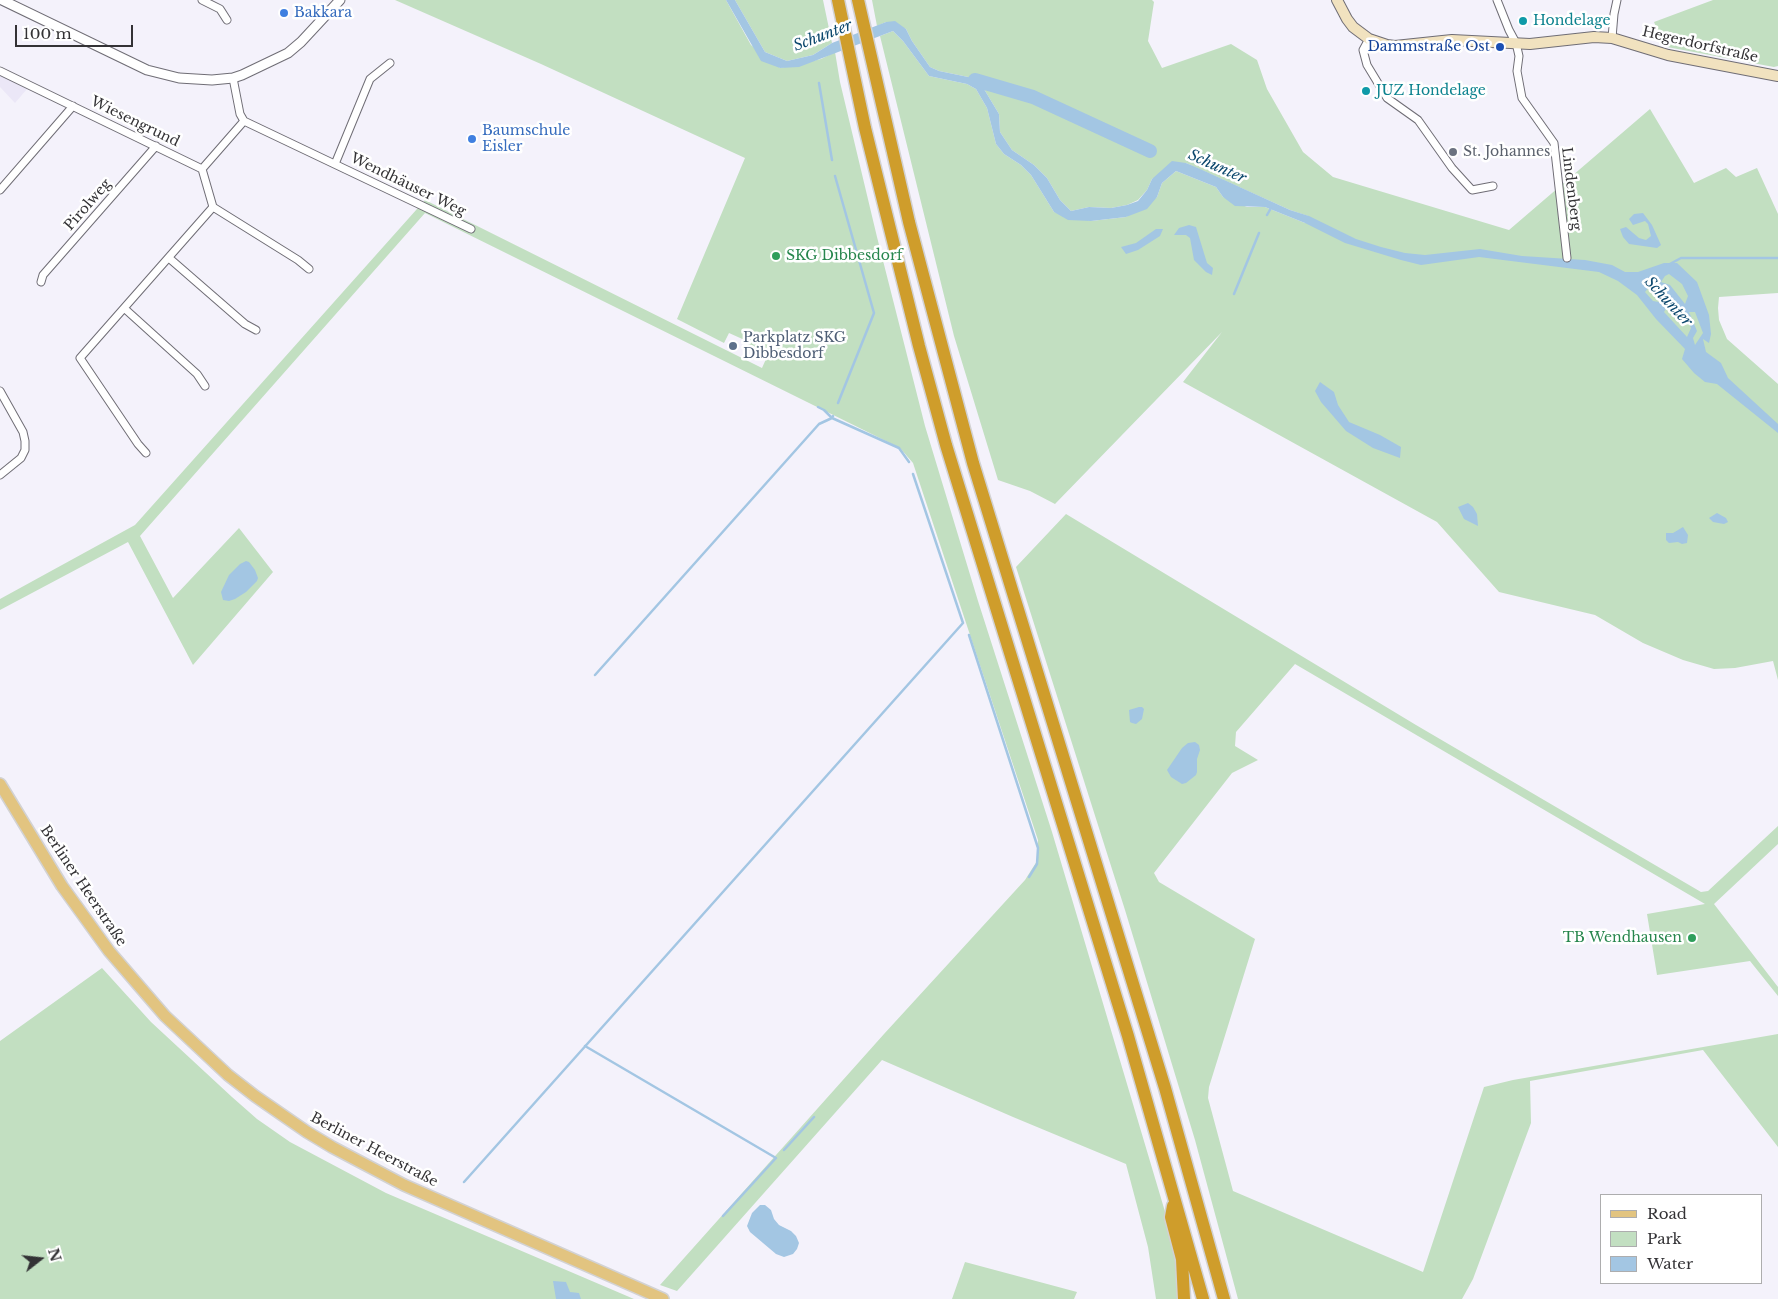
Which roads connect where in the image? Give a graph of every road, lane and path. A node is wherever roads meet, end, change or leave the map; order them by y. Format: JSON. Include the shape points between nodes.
{"nodes":[{"id":1,"x":2,"y":0,"type":"edge"},
{"id":2,"x":202,"y":0,"type":"edge"},
{"id":3,"x":340,"y":0,"type":"edge"},
{"id":4,"x":838,"y":0,"type":"edge"},
{"id":5,"x":858,"y":0,"type":"edge"},
{"id":6,"x":1337,"y":0,"type":"edge"},
{"id":7,"x":1498,"y":0,"type":"edge"},
{"id":8,"x":1617,"y":0,"type":"edge"},
{"id":9,"x":227,"y":20,"type":"dead end"},
{"id":10,"x":1612,"y":38,"type":"junction"},
{"id":11,"x":1370,"y":39,"type":"junction"},
{"id":12,"x":1516,"y":43,"type":"junction"},
{"id":13,"x":390,"y":63,"type":"dead end"},
{"id":14,"x":0,"y":71,"type":"edge"},
{"id":15,"x":1778,"y":76,"type":"edge"},
{"id":16,"x":232,"y":78,"type":"junction"},
{"id":17,"x":73,"y":106,"type":"junction"},
{"id":18,"x":244,"y":121,"type":"junction"},
{"id":19,"x":156,"y":146,"type":"junction"},
{"id":20,"x":335,"y":164,"type":"junction"},
{"id":21,"x":202,"y":169,"type":"junction"},
{"id":22,"x":1493,"y":186,"type":"dead end"},
{"id":23,"x":0,"y":190,"type":"edge"},
{"id":24,"x":213,"y":207,"type":"junction"},
{"id":25,"x":471,"y":229,"type":"dead end"},
{"id":26,"x":169,"y":258,"type":"junction"},
{"id":27,"x":1567,"y":258,"type":"dead end"},
{"id":28,"x":308,"y":269,"type":"dead end"},
{"id":29,"x":41,"y":282,"type":"dead end"},
{"id":30,"x":124,"y":308,"type":"junction"},
{"id":31,"x":256,"y":330,"type":"dead end"},
{"id":32,"x":205,"y":386,"type":"dead end"},
{"id":33,"x":0,"y":391,"type":"edge"},
{"id":34,"x":146,"y":453,"type":"dead end"},
{"id":35,"x":0,"y":475,"type":"edge"},
{"id":36,"x":0,"y":784,"type":"edge"},
{"id":37,"x":1174,"y":1196,"type":"junction"},
{"id":38,"x":1221,"y":1286,"type":"junction"},
{"id":39,"x":663,"y":1299,"type":"edge"},
{"id":40,"x":1184,"y":1299,"type":"edge"},
{"id":41,"x":1203,"y":1299,"type":"edge"},
{"id":42,"x":1224,"y":1299,"type":"edge"},
{"id":43,"x":1228,"y":1299,"type":"edge"}],
"edges":[{"from":1,"to":16,"type":"street","via":[[147,70],[179,78]]},
{"from":2,"to":9,"type":"street","via":[[220,9]]},
{"from":3,"to":16,"type":"street","via":[[288,53],[252,72]]},
{"from":4,"to":37,"type":"highway","via":[[865,128],[946,445],[1117,999]]},
{"from":5,"to":38,"type":"highway","via":[[912,231],[973,463],[1162,1079]]},
{"from":6,"to":11,"type":"main road","name":"Hegerdorfstraße","via":[[1349,24]]},
{"from":7,"to":12,"type":"street","name":"Lindenberg"},
{"from":8,"to":10,"type":"street"},
{"from":10,"to":12,"type":"main road","name":"Hegerdorfstraße"},
{"from":10,"to":15,"type":"main road","name":"Hegerdorfstraße","via":[[1668,55]]},
{"from":11,"to":12,"type":"main road","name":"Hegerdorfstraße","via":[[1395,46],[1452,40]]},
{"from":11,"to":22,"type":"street","via":[[1363,50],[1367,65],[1387,98],[1418,120],[1472,190]]},
{"from":12,"to":27,"type":"street","name":"Lindenberg","via":[[1522,98],[1554,143]]},
{"from":13,"to":20,"type":"street","name":"Wendhäuser Weg","via":[[370,79]]},
{"from":14,"to":17,"type":"street","name":"Wiesengrund"},
{"from":16,"to":18,"type":"street"},
{"from":17,"to":19,"type":"street","name":"Wiesengrund"},
{"from":17,"to":23,"type":"street"},
{"from":18,"to":20,"type":"street","name":"Wendhäuser Weg"},
{"from":18,"to":21,"type":"street"},
{"from":19,"to":21,"type":"street","name":"Wiesengrund"},
{"from":19,"to":29,"type":"street","name":"Pirolweg","via":[[43,275]]},
{"from":20,"to":25,"type":"street","name":"Wendhäuser Weg"},
{"from":21,"to":24,"type":"street"},
{"from":24,"to":26,"type":"street"},
{"from":24,"to":28,"type":"street"},
{"from":26,"to":30,"type":"street"},
{"from":26,"to":31,"type":"street"},
{"from":30,"to":32,"type":"street","via":[[197,374]]},
{"from":30,"to":34,"type":"street","via":[[80,358]]},
{"from":33,"to":35,"type":"street","via":[[26,441],[25,450],[16,464]]},
{"from":36,"to":39,"type":"main road","name":"Berliner Heerstraße","via":[[62,886],[114,958],[165,1016],[255,1096],[307,1132],[404,1185]]},
{"from":37,"to":40,"type":"highway","via":[[1171,1217],[1182,1259]]},
{"from":37,"to":41,"type":"highway"},
{"from":38,"to":42,"type":"highway"},
{"from":38,"to":43,"type":"highway"}]}
